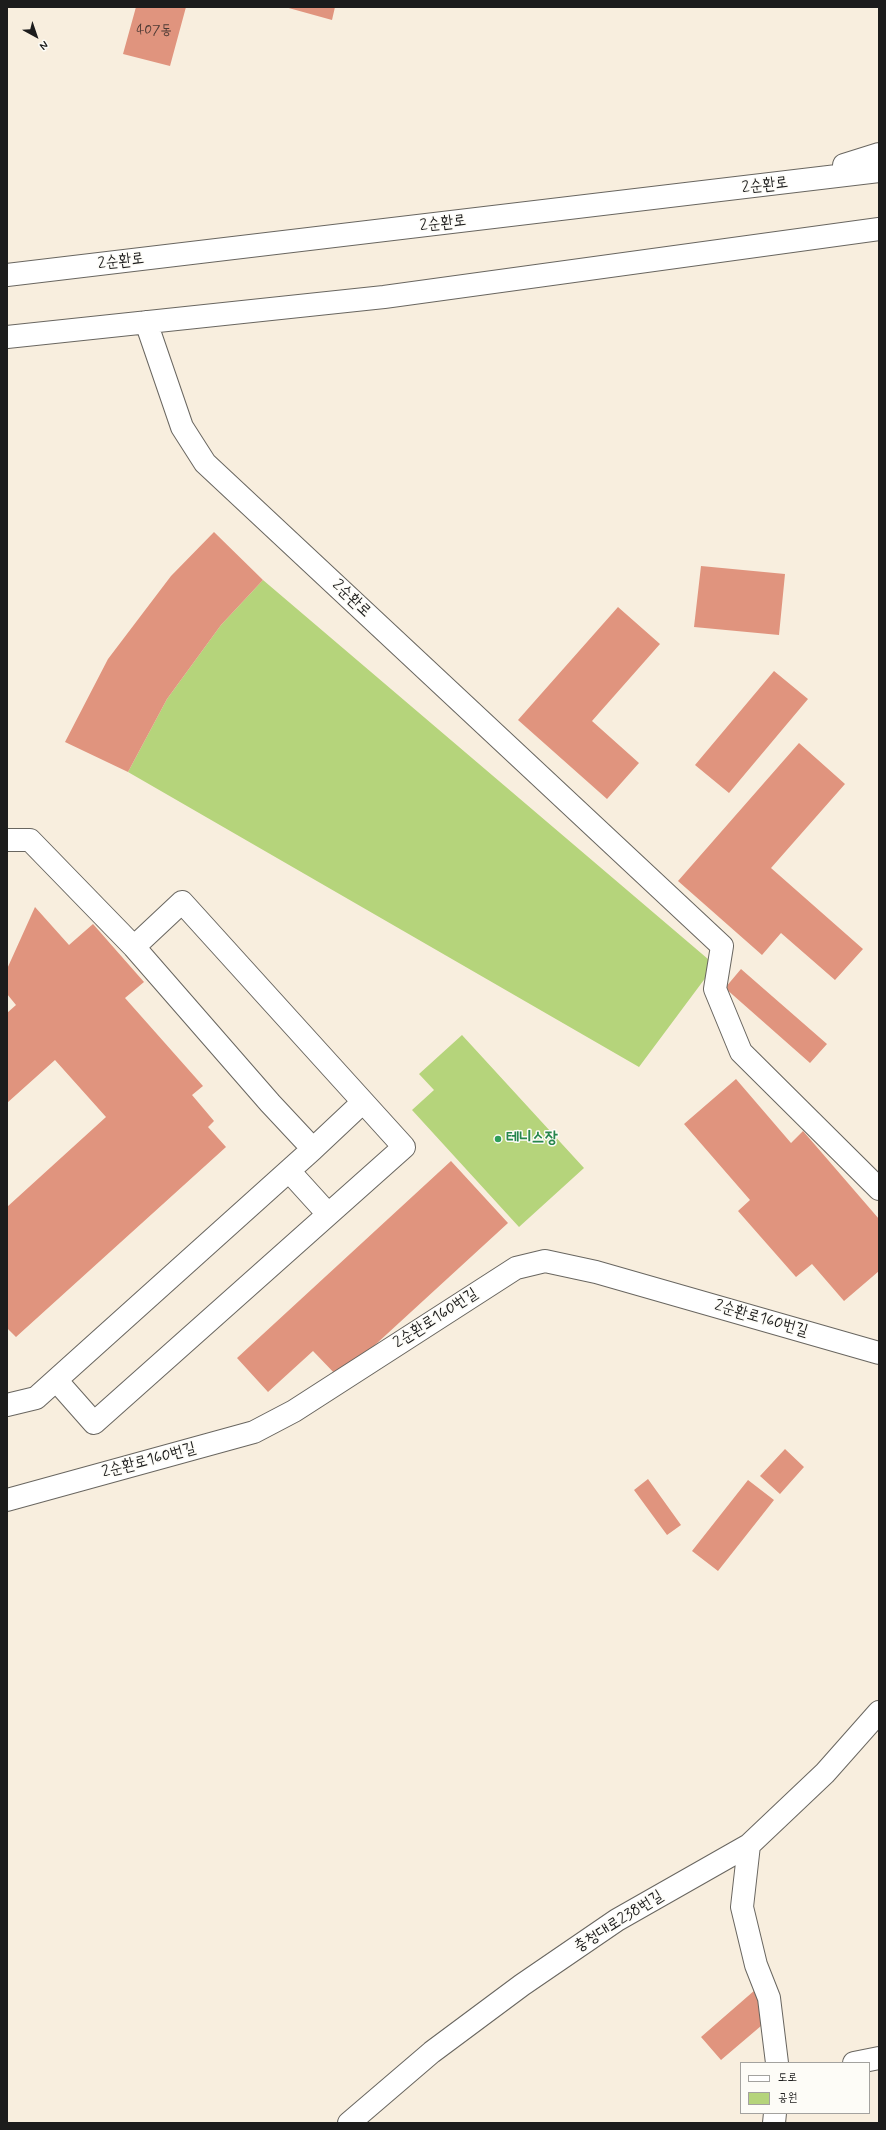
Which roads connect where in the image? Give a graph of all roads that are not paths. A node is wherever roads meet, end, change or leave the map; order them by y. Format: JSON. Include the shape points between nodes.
{"nodes":[{"id":1,"x":879,"y":154,"type":"edge"},
{"id":2,"x":879,"y":171,"type":"edge"},
{"id":3,"x":789,"y":183,"type":"junction"},
{"id":4,"x":879,"y":229,"type":"edge"},
{"id":5,"x":7,"y":275,"type":"edge"},
{"id":6,"x":146,"y":322,"type":"junction"},
{"id":7,"x":7,"y":337,"type":"edge"},
{"id":8,"x":7,"y":840,"type":"edge"},
{"id":9,"x":134,"y":947,"type":"junction"},
{"id":10,"x":363,"y":1102,"type":"junction"},
{"id":11,"x":313,"y":1149,"type":"junction"},
{"id":12,"x":289,"y":1171,"type":"junction"},
{"id":13,"x":879,"y":1189,"type":"edge"},
{"id":14,"x":328,"y":1214,"type":"junction"},
{"id":15,"x":879,"y":1353,"type":"edge"},
{"id":16,"x":56,"y":1380,"type":"junction"},
{"id":17,"x":7,"y":1405,"type":"edge"},
{"id":18,"x":7,"y":1500,"type":"edge"},
{"id":19,"x":879,"y":1712,"type":"edge"},
{"id":20,"x":749,"y":1845,"type":"junction"},
{"id":21,"x":879,"y":2058,"type":"edge"},
{"id":22,"x":777,"y":2062,"type":"edge"},
{"id":23,"x":859,"y":2062,"type":"edge"},
{"id":24,"x":349,"y":2123,"type":"edge"}],
"edges":[{"from":1,"to":3,"type":"street"},
{"from":2,"to":3,"type":"street","name":"2순환로"},
{"from":3,"to":5,"type":"street","name":"2순환로"},
{"from":4,"to":6,"type":"street","via":[[384,297]]},
{"from":6,"to":7,"type":"street"},
{"from":6,"to":13,"type":"street","name":"2순환로","via":[[182,427],[205,463],[722,946],[715,988],[740,1052]]},
{"from":8,"to":9,"type":"street","via":[[30,840]]},
{"from":9,"to":10,"type":"street","via":[[182,902]]},
{"from":9,"to":11,"type":"street"},
{"from":10,"to":11,"type":"street"},
{"from":10,"to":14,"type":"street","via":[[404,1147]]},
{"from":11,"to":12,"type":"street"},
{"from":12,"to":14,"type":"street"},
{"from":12,"to":16,"type":"street"},
{"from":14,"to":16,"type":"street","via":[[94,1423]]},
{"from":15,"to":18,"type":"street","name":"2순환로160번길","via":[[596,1272],[545,1261],[516,1268],[294,1411],[254,1432]]},
{"from":16,"to":17,"type":"street","via":[[36,1398]]},
{"from":19,"to":20,"type":"street","name":"충청대로238번길","via":[[825,1773]]},
{"from":20,"to":22,"type":"street","via":[[742,1908],[756,1965],[769,1998]]},
{"from":20,"to":24,"type":"street","name":"충청대로238번길","via":[[617,1920],[522,1985],[432,2052]]},
{"from":21,"to":23,"type":"street"}]}
